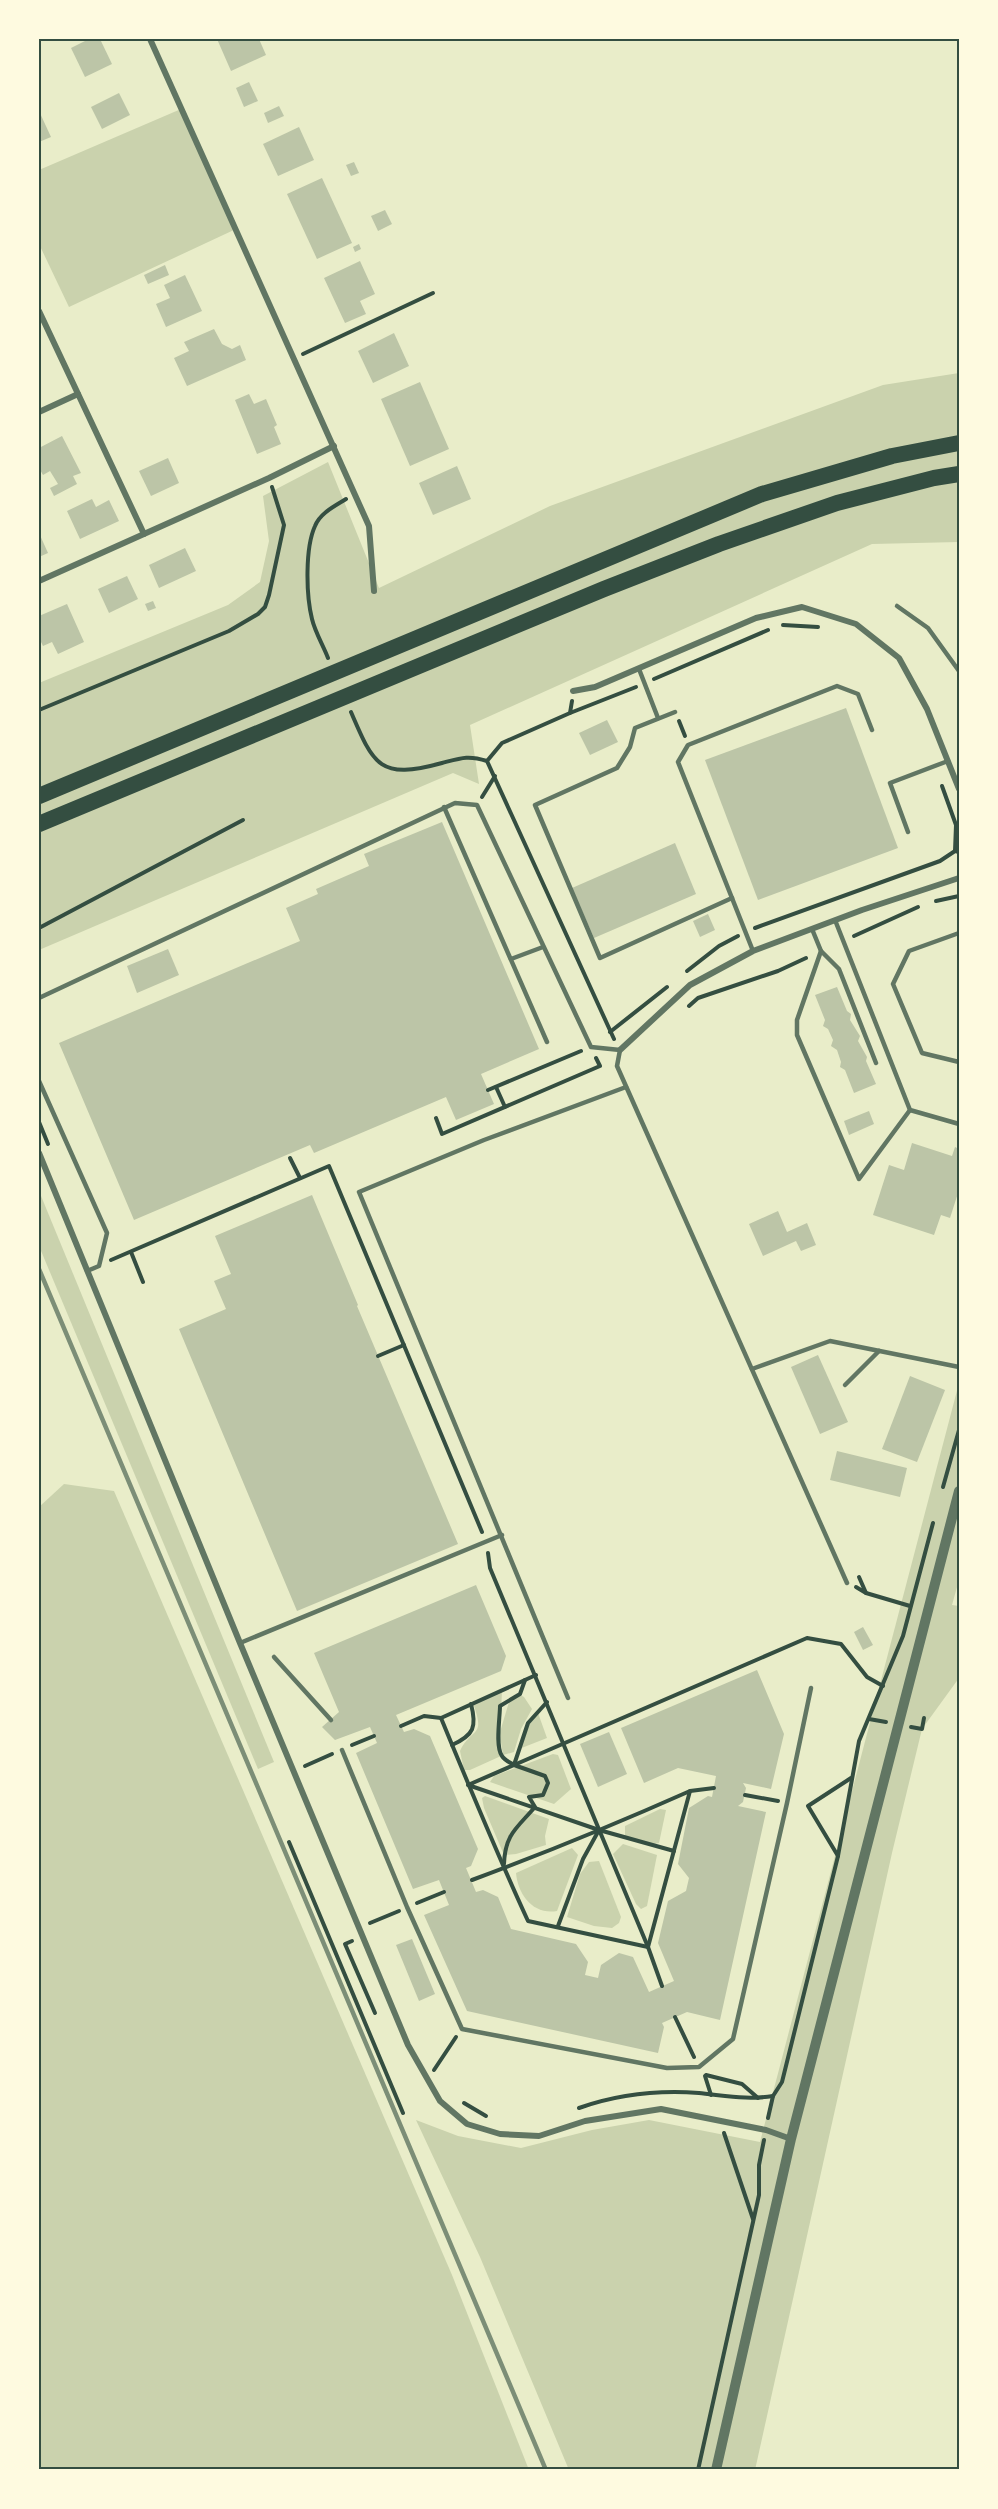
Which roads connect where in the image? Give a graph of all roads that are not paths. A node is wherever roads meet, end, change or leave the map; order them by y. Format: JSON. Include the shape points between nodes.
{"nodes":[{"id":1,"x":150,"y":39,"type":"edge"},
{"id":2,"x":39,"y":312,"type":"edge"},
{"id":3,"x":78,"y":394,"type":"junction"},
{"id":4,"x":39,"y":412,"type":"edge"},
{"id":5,"x":959,"y":443,"type":"edge"},
{"id":6,"x":334,"y":446,"type":"junction"},
{"id":7,"x":959,"y":474,"type":"edge"},
{"id":8,"x":144,"y":534,"type":"junction"},
{"id":9,"x":39,"y":581,"type":"edge"},
{"id":10,"x":374,"y":591,"type":"dead end"},
{"id":11,"x":897,"y":606,"type":"dead end"},
{"id":12,"x":639,"y":669,"type":"junction"},
{"id":13,"x":959,"y":671,"type":"edge"},
{"id":14,"x":573,"y":691,"type":"road end"},
{"id":15,"x":675,"y":712,"type":"road end"},
{"id":16,"x":658,"y":718,"type":"junction"},
{"id":17,"x":872,"y":730,"type":"dead end"},
{"id":18,"x":948,"y":761,"type":"junction"},
{"id":19,"x":959,"y":789,"type":"edge"},
{"id":20,"x":39,"y":796,"type":"edge"},
{"id":21,"x":444,"y":807,"type":"junction"},
{"id":22,"x":39,"y":824,"type":"edge"},
{"id":23,"x":908,"y":832,"type":"dead end"},
{"id":24,"x":959,"y":878,"type":"edge"},
{"id":25,"x":732,"y":898,"type":"junction"},
{"id":26,"x":835,"y":920,"type":"junction"},
{"id":27,"x":813,"y":929,"type":"junction"},
{"id":28,"x":959,"y":933,"type":"edge"},
{"id":29,"x":543,"y":947,"type":"junction"},
{"id":30,"x":753,"y":951,"type":"junction"},
{"id":31,"x":821,"y":951,"type":"junction"},
{"id":32,"x":511,"y":959,"type":"junction"},
{"id":33,"x":39,"y":998,"type":"edge"},
{"id":34,"x":547,"y":1042,"type":"dead end"},
{"id":35,"x":620,"y":1050,"type":"junction"},
{"id":36,"x":959,"y":1062,"type":"edge"},
{"id":37,"x":876,"y":1063,"type":"dead end"},
{"id":38,"x":39,"y":1081,"type":"edge"},
{"id":39,"x":626,"y":1087,"type":"junction"},
{"id":40,"x":910,"y":1110,"type":"junction"},
{"id":41,"x":959,"y":1124,"type":"edge"},
{"id":42,"x":39,"y":1153,"type":"edge"},
{"id":43,"x":87,"y":1271,"type":"junction"},
{"id":44,"x":879,"y":1351,"type":"junction"},
{"id":45,"x":959,"y":1367,"type":"edge"},
{"id":46,"x":752,"y":1369,"type":"junction"},
{"id":47,"x":845,"y":1385,"type":"dead end"},
{"id":48,"x":959,"y":1491,"type":"edge"},
{"id":49,"x":502,"y":1535,"type":"junction"},
{"id":50,"x":847,"y":1583,"type":"road end"},
{"id":51,"x":240,"y":1643,"type":"junction"},
{"id":52,"x":274,"y":1657,"type":"dead end"},
{"id":53,"x":811,"y":1688,"type":"dead end"},
{"id":54,"x":568,"y":1698,"type":"dead end"},
{"id":55,"x":331,"y":1720,"type":"dead end"},
{"id":56,"x":342,"y":1750,"type":"dead end"},
{"id":57,"x":792,"y":2139,"type":"junction"},
{"id":58,"x":716,"y":2470,"type":"edge"}],
"edges":[{"from":1,"to":6,"type":"street"},
{"from":2,"to":3,"type":"street"},
{"from":3,"to":4,"type":"street"},
{"from":3,"to":8,"type":"street"},
{"from":5,"to":20,"type":"highway","via":[[892,456],[762,494]]},
{"from":6,"to":8,"type":"street"},
{"from":6,"to":10,"type":"street","via":[[369,526]]},
{"from":7,"to":22,"type":"highway","via":[[837,503],[719,544]]},
{"from":8,"to":9,"type":"street"},
{"from":11,"to":13,"type":"lane","via":[[928,628]]},
{"from":12,"to":14,"type":"street","via":[[595,687]]},
{"from":12,"to":16,"type":"lane"},
{"from":12,"to":18,"type":"street","via":[[756,618],[802,608],[813,611],[856,624],[899,658],[927,709]]},
{"from":15,"to":16,"type":"lane"},
{"from":16,"to":25,"type":"lane","via":[[636,728],[617,768],[535,805],[600,958]]},
{"from":17,"to":25,"type":"lane","via":[[858,694],[837,686],[688,745],[678,762]]},
{"from":18,"to":19,"type":"street"},
{"from":18,"to":23,"type":"lane","via":[[890,783]]},
{"from":21,"to":29,"type":"lane","via":[[455,803],[477,805]]},
{"from":21,"to":32,"type":"lane"},
{"from":21,"to":33,"type":"lane"},
{"from":24,"to":26,"type":"street"},
{"from":25,"to":30,"type":"lane"},
{"from":26,"to":27,"type":"street"},
{"from":26,"to":40,"type":"lane"},
{"from":27,"to":30,"type":"street"},
{"from":27,"to":31,"type":"lane"},
{"from":28,"to":36,"type":"lane","via":[[909,951],[893,984],[922,1053]]},
{"from":29,"to":32,"type":"lane"},
{"from":29,"to":35,"type":"lane","via":[[591,1047]]},
{"from":30,"to":35,"type":"street","via":[[690,985]]},
{"from":31,"to":37,"type":"lane","via":[[839,969]]},
{"from":31,"to":40,"type":"lane","via":[[797,1020],[797,1035],[859,1179]]},
{"from":32,"to":34,"type":"lane"},
{"from":35,"to":39,"type":"lane","via":[[617,1066]]},
{"from":38,"to":43,"type":"lane","via":[[107,1233],[99,1266]]},
{"from":39,"to":46,"type":"lane"},
{"from":39,"to":49,"type":"lane","via":[[359,1192]]},
{"from":40,"to":41,"type":"lane"},
{"from":42,"to":43,"type":"street"},
{"from":43,"to":51,"type":"street"},
{"from":44,"to":45,"type":"lane"},
{"from":44,"to":46,"type":"lane","via":[[830,1341]]},
{"from":44,"to":47,"type":"lane"},
{"from":46,"to":50,"type":"lane"},
{"from":48,"to":57,"type":"street"},
{"from":49,"to":51,"type":"lane"},
{"from":49,"to":54,"type":"lane"},
{"from":51,"to":57,"type":"street","via":[[408,2046],[440,2101],[467,2124],[500,2134],[539,2136],[585,2121],[661,2109]]},
{"from":52,"to":55,"type":"lane"},
{"from":53,"to":56,"type":"lane","via":[[733,2039],[699,2067],[667,2068],[462,2029]]},
{"from":57,"to":58,"type":"street"}]}
